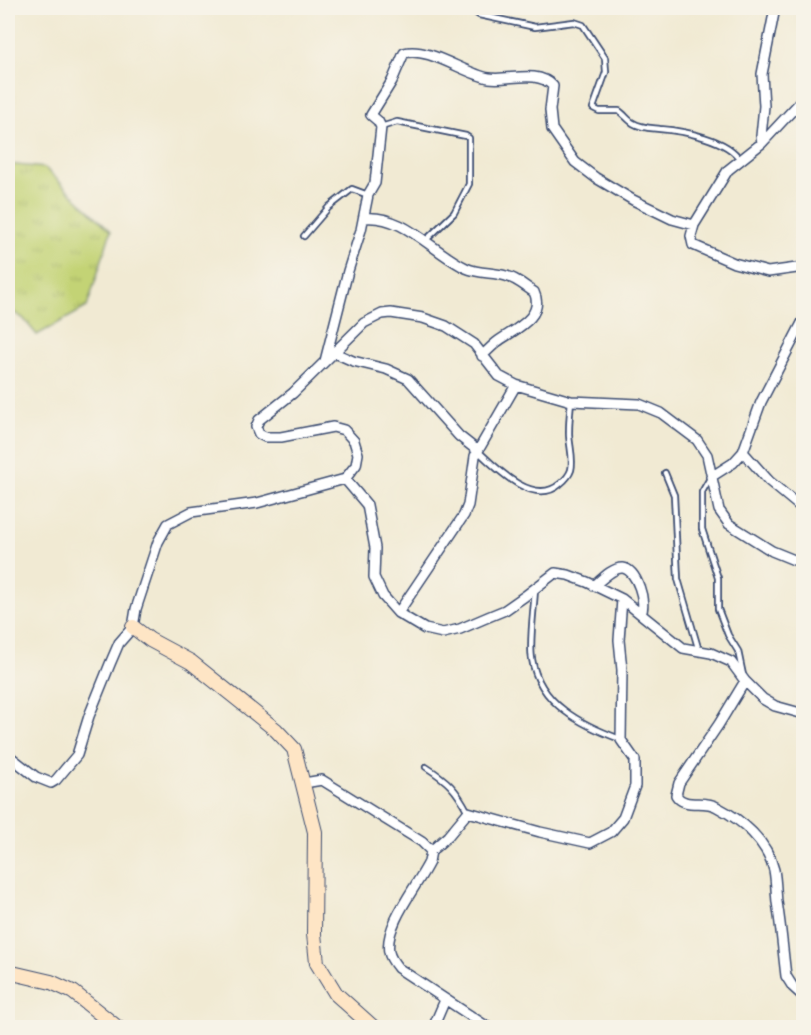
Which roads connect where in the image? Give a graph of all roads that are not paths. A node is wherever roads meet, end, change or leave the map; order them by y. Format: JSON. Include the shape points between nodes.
{"nodes":[{"id":1,"x":469,"y":8,"type":"edge"},
{"id":2,"x":775,"y":8,"type":"edge"},
{"id":3,"x":782,"y":8,"type":"edge"},
{"id":4,"x":804,"y":9,"type":"edge"},
{"id":5,"x":804,"y":98,"type":"edge"},
{"id":6,"x":381,"y":127,"type":"junction"},
{"id":7,"x":762,"y":143,"type":"junction"},
{"id":8,"x":740,"y":160,"type":"junction"},
{"id":9,"x":368,"y":195,"type":"junction"},
{"id":10,"x":364,"y":218,"type":"junction"},
{"id":11,"x":694,"y":225,"type":"junction"},
{"id":12,"x":304,"y":236,"type":"dead end"},
{"id":13,"x":425,"y":241,"type":"junction"},
{"id":14,"x":804,"y":267,"type":"edge"},
{"id":15,"x":804,"y":319,"type":"edge"},
{"id":16,"x":334,"y":353,"type":"junction"},
{"id":17,"x":482,"y":356,"type":"junction"},
{"id":18,"x":325,"y":364,"type":"junction"},
{"id":19,"x":516,"y":385,"type":"junction"},
{"id":20,"x":571,"y":401,"type":"junction"},
{"id":21,"x":478,"y":451,"type":"junction"},
{"id":22,"x":742,"y":452,"type":"junction"},
{"id":23,"x":665,"y":474,"type":"dead end"},
{"id":24,"x":711,"y":477,"type":"junction"},
{"id":25,"x":345,"y":479,"type":"junction"},
{"id":26,"x":804,"y":510,"type":"edge"},
{"id":27,"x":804,"y":564,"type":"edge"},
{"id":28,"x":594,"y":585,"type":"junction"},
{"id":29,"x":535,"y":590,"type":"junction"},
{"id":30,"x":622,"y":599,"type":"junction"},
{"id":31,"x":398,"y":614,"type":"junction"},
{"id":32,"x":641,"y":614,"type":"junction"},
{"id":33,"x":132,"y":627,"type":"junction"},
{"id":34,"x":699,"y":651,"type":"junction"},
{"id":35,"x":745,"y":681,"type":"junction"},
{"id":36,"x":804,"y":714,"type":"edge"},
{"id":37,"x":621,"y":740,"type":"junction"},
{"id":38,"x":8,"y":755,"type":"edge"},
{"id":39,"x":426,"y":767,"type":"dead end"},
{"id":40,"x":304,"y":783,"type":"junction"},
{"id":41,"x":468,"y":812,"type":"junction"},
{"id":42,"x":431,"y":851,"type":"junction"},
{"id":43,"x":8,"y":972,"type":"edge"},
{"id":44,"x":804,"y":997,"type":"edge"},
{"id":45,"x":445,"y":1000,"type":"junction"},
{"id":46,"x":118,"y":1028,"type":"edge"},
{"id":47,"x":374,"y":1028,"type":"edge"},
{"id":48,"x":433,"y":1028,"type":"edge"},
{"id":49,"x":489,"y":1028,"type":"edge"}],
"edges":[{"from":1,"to":8,"type":"lane","via":[[479,15],[535,27],[574,22],[583,25],[605,58],[606,72],[593,108],[619,111],[645,128],[718,141]]},
{"from":2,"to":7,"type":"street","via":[[762,74]]},
{"from":3,"to":4,"type":"street"},
{"from":5,"to":7,"type":"street"},
{"from":6,"to":9,"type":"street","via":[[375,183]]},
{"from":6,"to":11,"type":"street","via":[[371,115],[404,53],[422,53],[489,78],[548,81],[553,86],[549,110],[552,129],[575,162],[633,200]]},
{"from":6,"to":13,"type":"lane","via":[[397,122],[469,138],[469,184],[454,213]]},
{"from":7,"to":8,"type":"street"},
{"from":8,"to":11,"type":"street","via":[[728,170]]},
{"from":9,"to":10,"type":"street"},
{"from":9,"to":12,"type":"lane","via":[[352,189],[329,207]]},
{"from":10,"to":13,"type":"street","via":[[390,221]]},
{"from":10,"to":18,"type":"street"},
{"from":11,"to":14,"type":"street","via":[[693,245],[734,263],[768,272]]},
{"from":13,"to":17,"type":"street","via":[[463,266],[479,273],[508,276],[536,295],[533,314]]},
{"from":15,"to":22,"type":"street","via":[[761,402]]},
{"from":16,"to":17,"type":"street","via":[[364,323],[391,313],[446,326],[474,344]]},
{"from":16,"to":18,"type":"street"},
{"from":16,"to":21,"type":"street","via":[[408,379],[459,436]]},
{"from":17,"to":19,"type":"street","via":[[499,376]]},
{"from":18,"to":25,"type":"street","via":[[258,420],[256,427],[259,434],[280,437],[333,428],[344,430],[354,441],[358,454],[356,465]]},
{"from":19,"to":20,"type":"street"},
{"from":19,"to":21,"type":"street"},
{"from":20,"to":21,"type":"lane","via":[[572,466],[555,489],[541,493],[524,487]]},
{"from":20,"to":24,"type":"street","via":[[639,404],[661,413],[697,440],[707,455]]},
{"from":21,"to":31,"type":"street","via":[[464,515]]},
{"from":22,"to":24,"type":"street"},
{"from":22,"to":26,"type":"street"},
{"from":23,"to":34,"type":"lane","via":[[674,495],[678,579]]},
{"from":24,"to":27,"type":"street","via":[[719,510],[729,524],[772,551]]},
{"from":24,"to":35,"type":"lane","via":[[702,492],[702,529],[718,578],[718,609],[738,651]]},
{"from":25,"to":31,"type":"street","via":[[367,505],[375,548],[374,577],[383,597]]},
{"from":25,"to":33,"type":"street","via":[[257,503],[191,512],[168,524],[158,542]]},
{"from":28,"to":29,"type":"street","via":[[555,573]]},
{"from":28,"to":30,"type":"street"},
{"from":28,"to":32,"type":"street","via":[[620,568],[629,570],[644,606]]},
{"from":29,"to":31,"type":"street","via":[[505,609],[443,633]]},
{"from":29,"to":37,"type":"lane","via":[[531,659],[539,682],[566,714]]},
{"from":30,"to":32,"type":"street"},
{"from":30,"to":37,"type":"street"},
{"from":32,"to":34,"type":"street","via":[[683,648]]},
{"from":33,"to":38,"type":"street","via":[[119,643],[77,755],[56,780],[51,783],[36,777]]},
{"from":33,"to":40,"type":"street","via":[[191,662],[276,730],[294,749]]},
{"from":34,"to":35,"type":"street","via":[[723,656]]},
{"from":35,"to":36,"type":"street","via":[[775,706]]},
{"from":35,"to":44,"type":"street","via":[[679,783],[676,795],[688,803],[710,803],[736,818],[766,850],[774,870],[786,976]]},
{"from":37,"to":41,"type":"street","via":[[635,760],[635,786],[623,818],[611,832],[590,843]]},
{"from":39,"to":41,"type":"lane","via":[[458,792]]},
{"from":40,"to":42,"type":"street","via":[[322,780]]},
{"from":40,"to":47,"type":"street","via":[[315,832],[314,934],[318,963],[336,994]]},
{"from":41,"to":42,"type":"street"},
{"from":42,"to":45,"type":"street","via":[[429,862],[394,925],[389,952],[398,968]]},
{"from":43,"to":46,"type":"street","via":[[51,982],[73,993]]},
{"from":45,"to":48,"type":"street"},
{"from":45,"to":49,"type":"street"}]}
